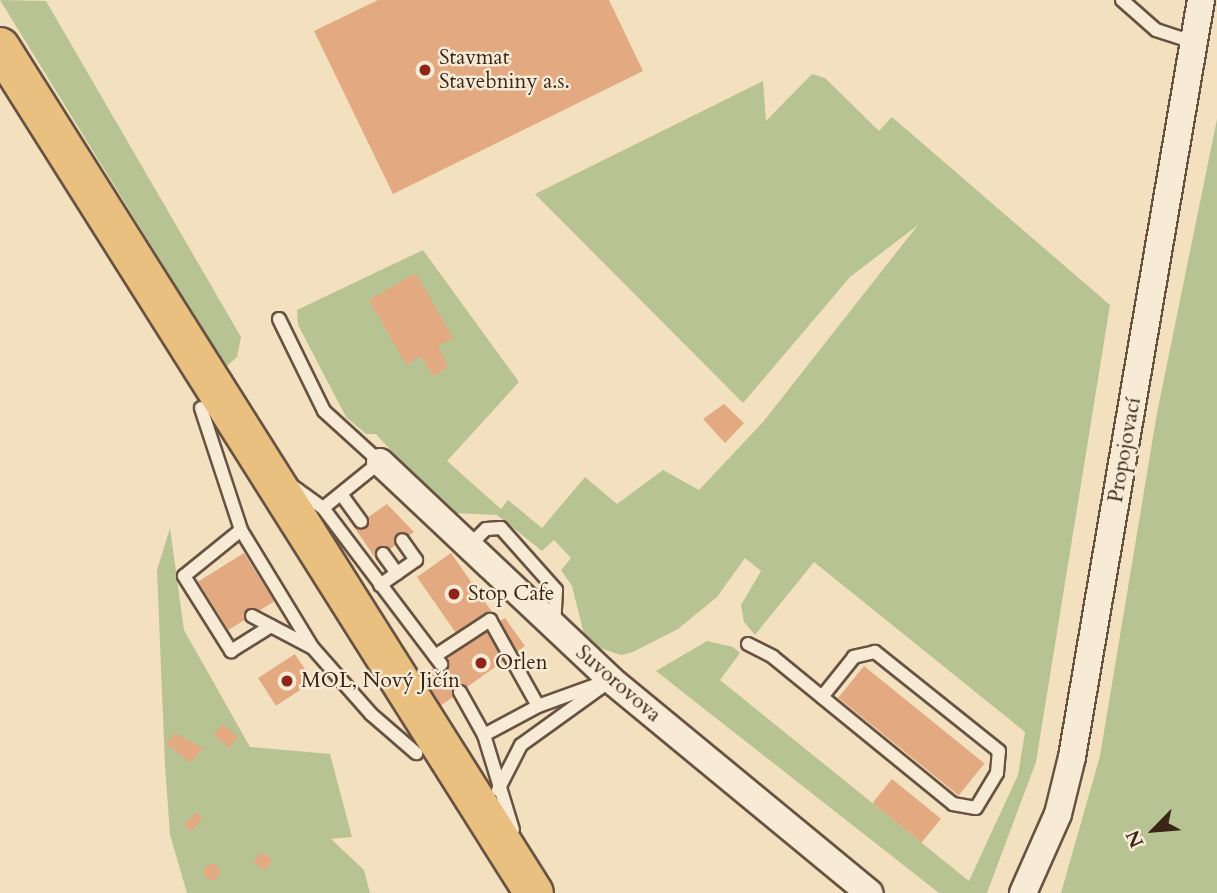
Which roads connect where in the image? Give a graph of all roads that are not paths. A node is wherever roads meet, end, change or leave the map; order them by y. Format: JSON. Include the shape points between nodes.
{"nodes":[{"id":1,"x":1122,"y":0,"type":"edge"},
{"id":2,"x":1201,"y":0,"type":"edge"},
{"id":3,"x":1194,"y":42,"type":"junction"},
{"id":4,"x":0,"y":47,"type":"edge"},
{"id":5,"x":0,"y":90,"type":"edge"},
{"id":6,"x":279,"y":319,"type":"dead end"},
{"id":7,"x":201,"y":408,"type":"junction"},
{"id":8,"x":263,"y":461,"type":"junction"},
{"id":9,"x":380,"y":462,"type":"junction"},
{"id":10,"x":341,"y":494,"type":"junction"},
{"id":11,"x":323,"y":508,"type":"junction"},
{"id":12,"x":361,"y":522,"type":"dead end"},
{"id":13,"x":241,"y":530,"type":"junction"},
{"id":14,"x":402,"y":540,"type":"dead end"},
{"id":15,"x":468,"y":547,"type":"junction"},
{"id":16,"x":383,"y":554,"type":"dead end"},
{"id":17,"x":397,"y":573,"type":"junction"},
{"id":18,"x":380,"y":585,"type":"junction"},
{"id":19,"x":252,"y":616,"type":"dead end"},
{"id":20,"x":271,"y":626,"type":"junction"},
{"id":21,"x":554,"y":626,"type":"junction"},
{"id":22,"x":748,"y":644,"type":"dead end"},
{"id":23,"x":312,"y":647,"type":"junction"},
{"id":24,"x":611,"y":680,"type":"junction"},
{"id":25,"x":460,"y":692,"type":"dead end"},
{"id":26,"x":822,"y":697,"type":"junction"},
{"id":27,"x":538,"y":706,"type":"junction"},
{"id":28,"x":484,"y":735,"type":"junction"},
{"id":29,"x":416,"y":753,"type":"junction"},
{"id":30,"x":498,"y":790,"type":"junction"},
{"id":31,"x":506,"y":893,"type":"edge"},
{"id":32,"x":535,"y":893,"type":"edge"},
{"id":33,"x":869,"y":893,"type":"edge"},
{"id":34,"x":1023,"y":893,"type":"edge"}],
"edges":[{"from":1,"to":3,"type":"lane","via":[[1156,30]]},
{"from":2,"to":3,"type":"street","name":"Propojovací"},
{"from":3,"to":34,"type":"street","name":"Propojovací","via":[[1072,757],[1058,814]]},
{"from":4,"to":8,"type":"highway"},
{"from":5,"to":7,"type":"highway"},
{"from":6,"to":9,"type":"lane","via":[[324,411]]},
{"from":7,"to":13,"type":"lane"},
{"from":7,"to":29,"type":"highway"},
{"from":8,"to":11,"type":"lane"},
{"from":8,"to":32,"type":"highway"},
{"from":9,"to":10,"type":"lane"},
{"from":9,"to":15,"type":"street","name":"Suvorovova"},
{"from":10,"to":11,"type":"lane"},
{"from":10,"to":12,"type":"lane"},
{"from":11,"to":18,"type":"lane"},
{"from":13,"to":20,"type":"lane","via":[[217,562],[184,576],[231,651]]},
{"from":13,"to":23,"type":"lane"},
{"from":14,"to":17,"type":"lane","via":[[416,559]]},
{"from":15,"to":21,"type":"street","name":"Suvorovova"},
{"from":15,"to":21,"type":"lane","via":[[486,529],[501,528],[556,590]]},
{"from":16,"to":17,"type":"lane"},
{"from":17,"to":18,"type":"lane"},
{"from":18,"to":27,"type":"lane","via":[[438,660],[490,620]]},
{"from":19,"to":20,"type":"lane"},
{"from":20,"to":23,"type":"lane"},
{"from":21,"to":24,"type":"street","name":"Suvorovova"},
{"from":22,"to":26,"type":"lane"},
{"from":23,"to":29,"type":"lane","via":[[371,714]]},
{"from":24,"to":27,"type":"lane"},
{"from":24,"to":30,"type":"lane","via":[[521,745]]},
{"from":24,"to":33,"type":"street","name":"Suvorovova"},
{"from":25,"to":28,"type":"lane"},
{"from":26,"to":26,"type":"lane","via":[[953,804],[976,808],[997,773],[999,751],[875,652],[854,657]]},
{"from":27,"to":28,"type":"lane"},
{"from":28,"to":30,"type":"lane"},
{"from":29,"to":31,"type":"highway"},
{"from":30,"to":32,"type":"lane"}]}
